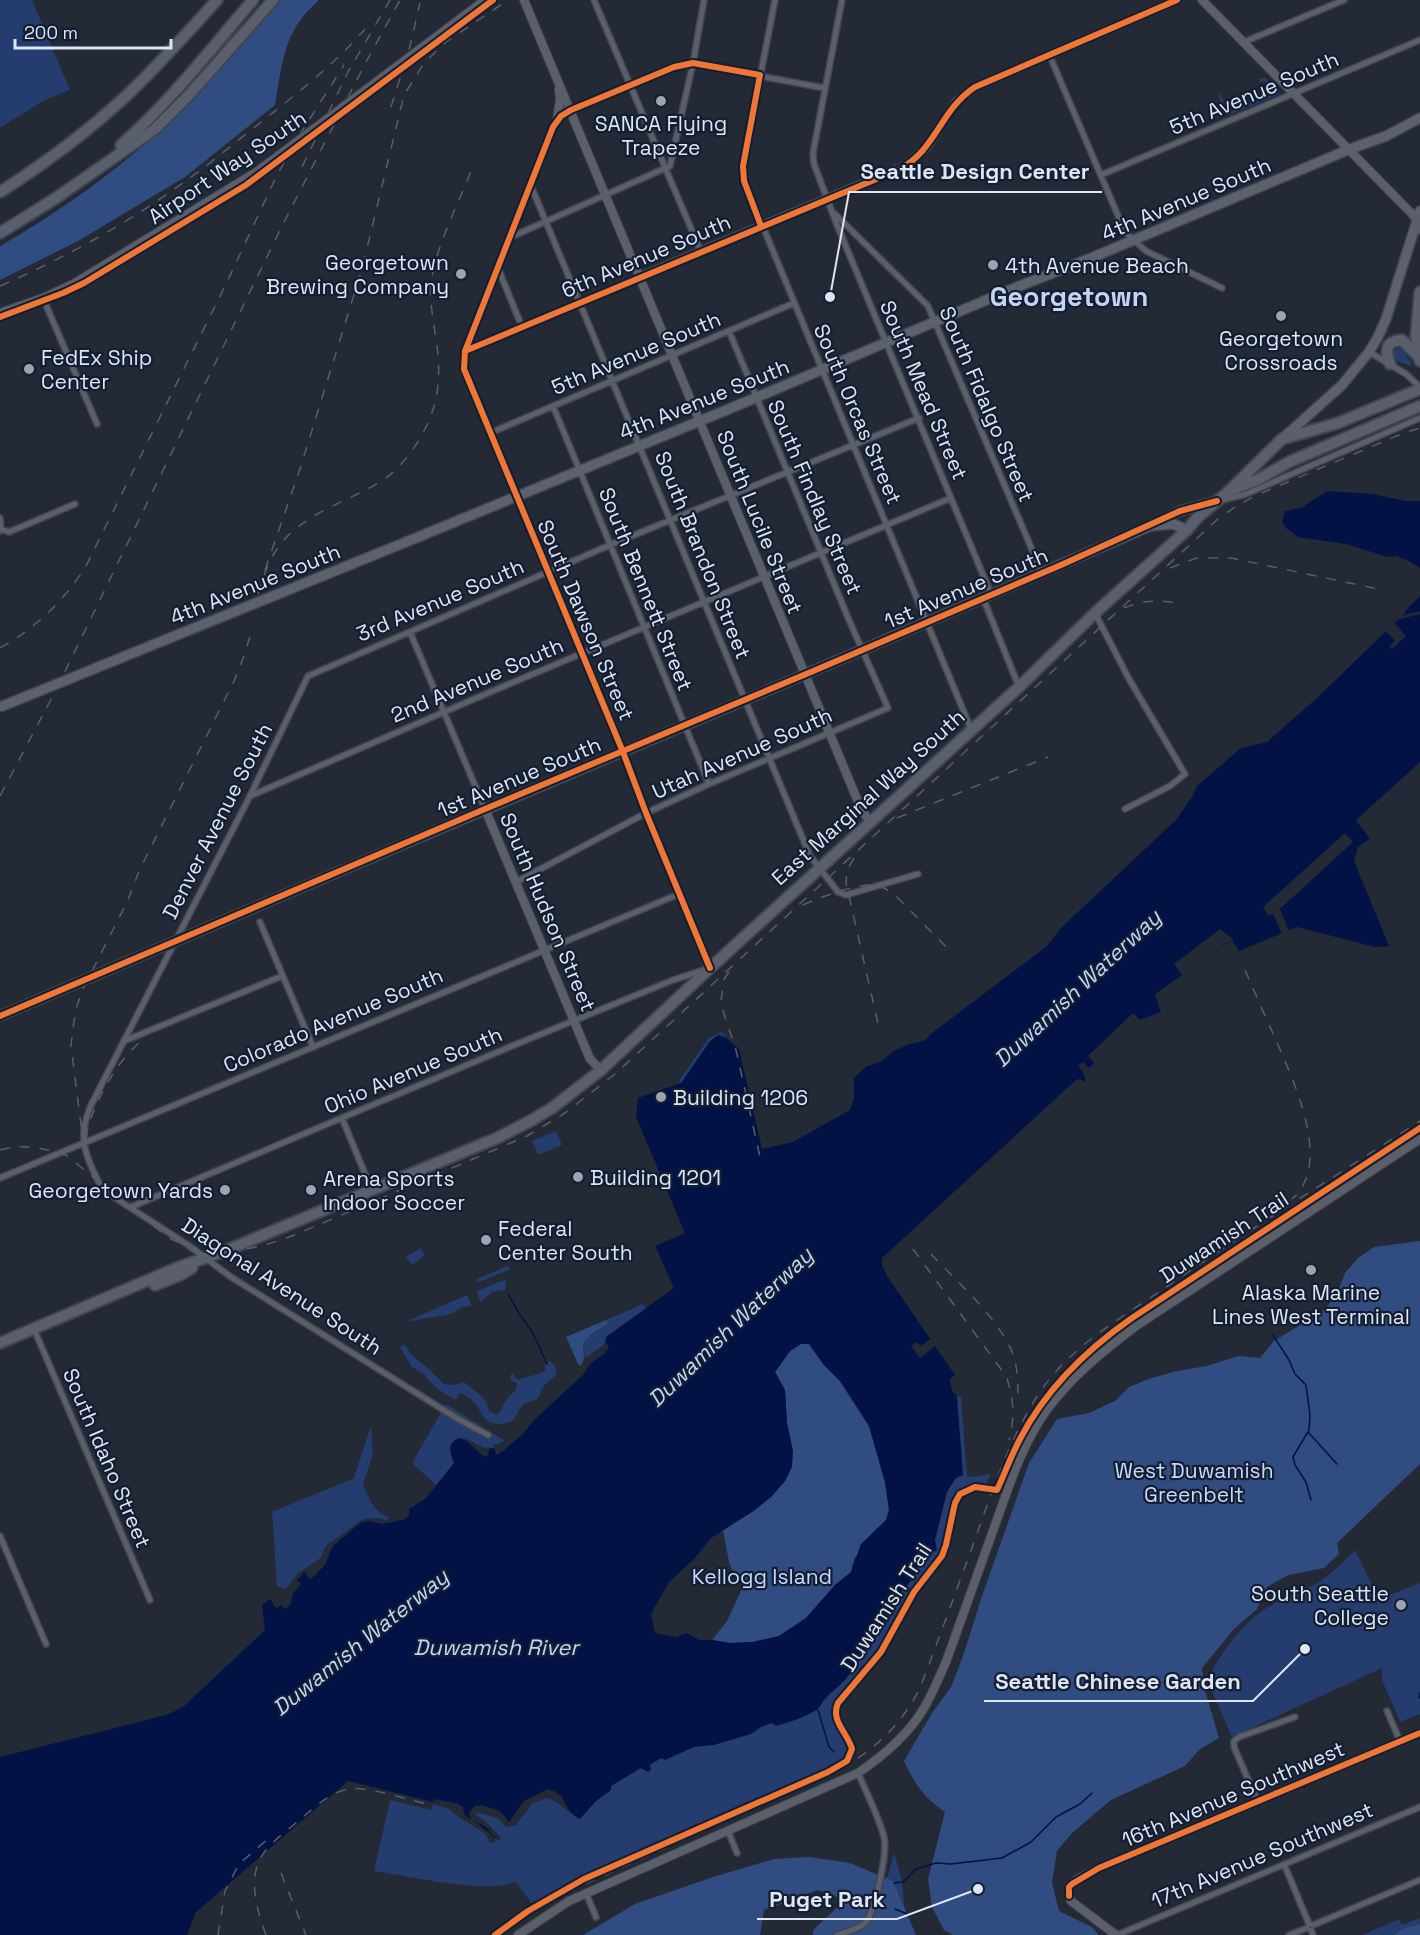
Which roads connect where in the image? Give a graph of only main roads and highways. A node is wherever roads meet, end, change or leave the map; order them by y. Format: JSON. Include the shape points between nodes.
{"nodes":[{"id":1,"x":217,"y":0,"type":"edge"},
{"id":2,"x":253,"y":0,"type":"edge"},
{"id":3,"x":273,"y":0,"type":"edge"},
{"id":4,"x":1420,"y":118,"type":"edge"},
{"id":5,"x":87,"y":175,"type":"junction"},
{"id":6,"x":0,"y":192,"type":"edge"},
{"id":7,"x":1419,"y":220,"type":"edge"},
{"id":8,"x":0,"y":233,"type":"edge"},
{"id":9,"x":1420,"y":292,"type":"edge"},
{"id":10,"x":1419,"y":359,"type":"edge"},
{"id":11,"x":1390,"y":364,"type":"road end"},
{"id":12,"x":1420,"y":388,"type":"edge"},
{"id":13,"x":1420,"y":406,"type":"edge"},
{"id":14,"x":1282,"y":439,"type":"junction"},
{"id":15,"x":1228,"y":492,"type":"junction"},
{"id":16,"x":1217,"y":501,"type":"junction"},
{"id":17,"x":1148,"y":526,"type":"junction"},
{"id":18,"x":1187,"y":530,"type":"junction"},
{"id":19,"x":0,"y":707,"type":"edge"},
{"id":20,"x":0,"y":1016,"type":"edge"},
{"id":21,"x":35,"y":1332,"type":"junction"},
{"id":22,"x":0,"y":1343,"type":"edge"},
{"id":23,"x":0,"y":1350,"type":"edge"}],
"edges":[{"from":1,"to":6,"type":"highway","via":[[127,96],[72,142]]},
{"from":2,"to":5,"type":"highway","via":[[146,123]]},
{"from":3,"to":5,"type":"highway","via":[[162,122]]},
{"from":4,"to":19,"type":"main road","name":"4th Avenue South","bridge":true,"via":[[1386,136],[756,398]]},
{"from":5,"to":8,"type":"highway"},
{"from":7,"to":14,"type":"main road","name":"East Marginal Way South","via":[[1386,319],[1369,352],[1342,385]]},
{"from":9,"to":10,"type":"highway","via":[[1416,337]]},
{"from":10,"to":11,"type":"highway","via":[[1410,346],[1397,340],[1386,350]]},
{"from":12,"to":14,"type":"highway","via":[[1338,423]]},
{"from":13,"to":15,"type":"highway"},
{"from":14,"to":15,"type":"highway","name":"East Marginal Way South"},
{"from":15,"to":16,"type":"highway","name":"East Marginal Way South"},
{"from":16,"to":17,"type":"main road","name":"1st Avenue South","via":[[1180,511]]},
{"from":16,"to":18,"type":"highway","name":"East Marginal Way South"},
{"from":17,"to":18,"type":"main road","name":"1st Avenue South","via":[[1173,524]]},
{"from":17,"to":20,"type":"main road","name":"1st Avenue South","bridge":true},
{"from":18,"to":21,"type":"highway","name":"East Marginal Way South","via":[[601,1070],[552,1108],[514,1130],[179,1267]]},
{"from":21,"to":22,"type":"highway","name":"East Marginal Way South"},
{"from":21,"to":23,"type":"highway","name":"East Marginal Way South"}]}
